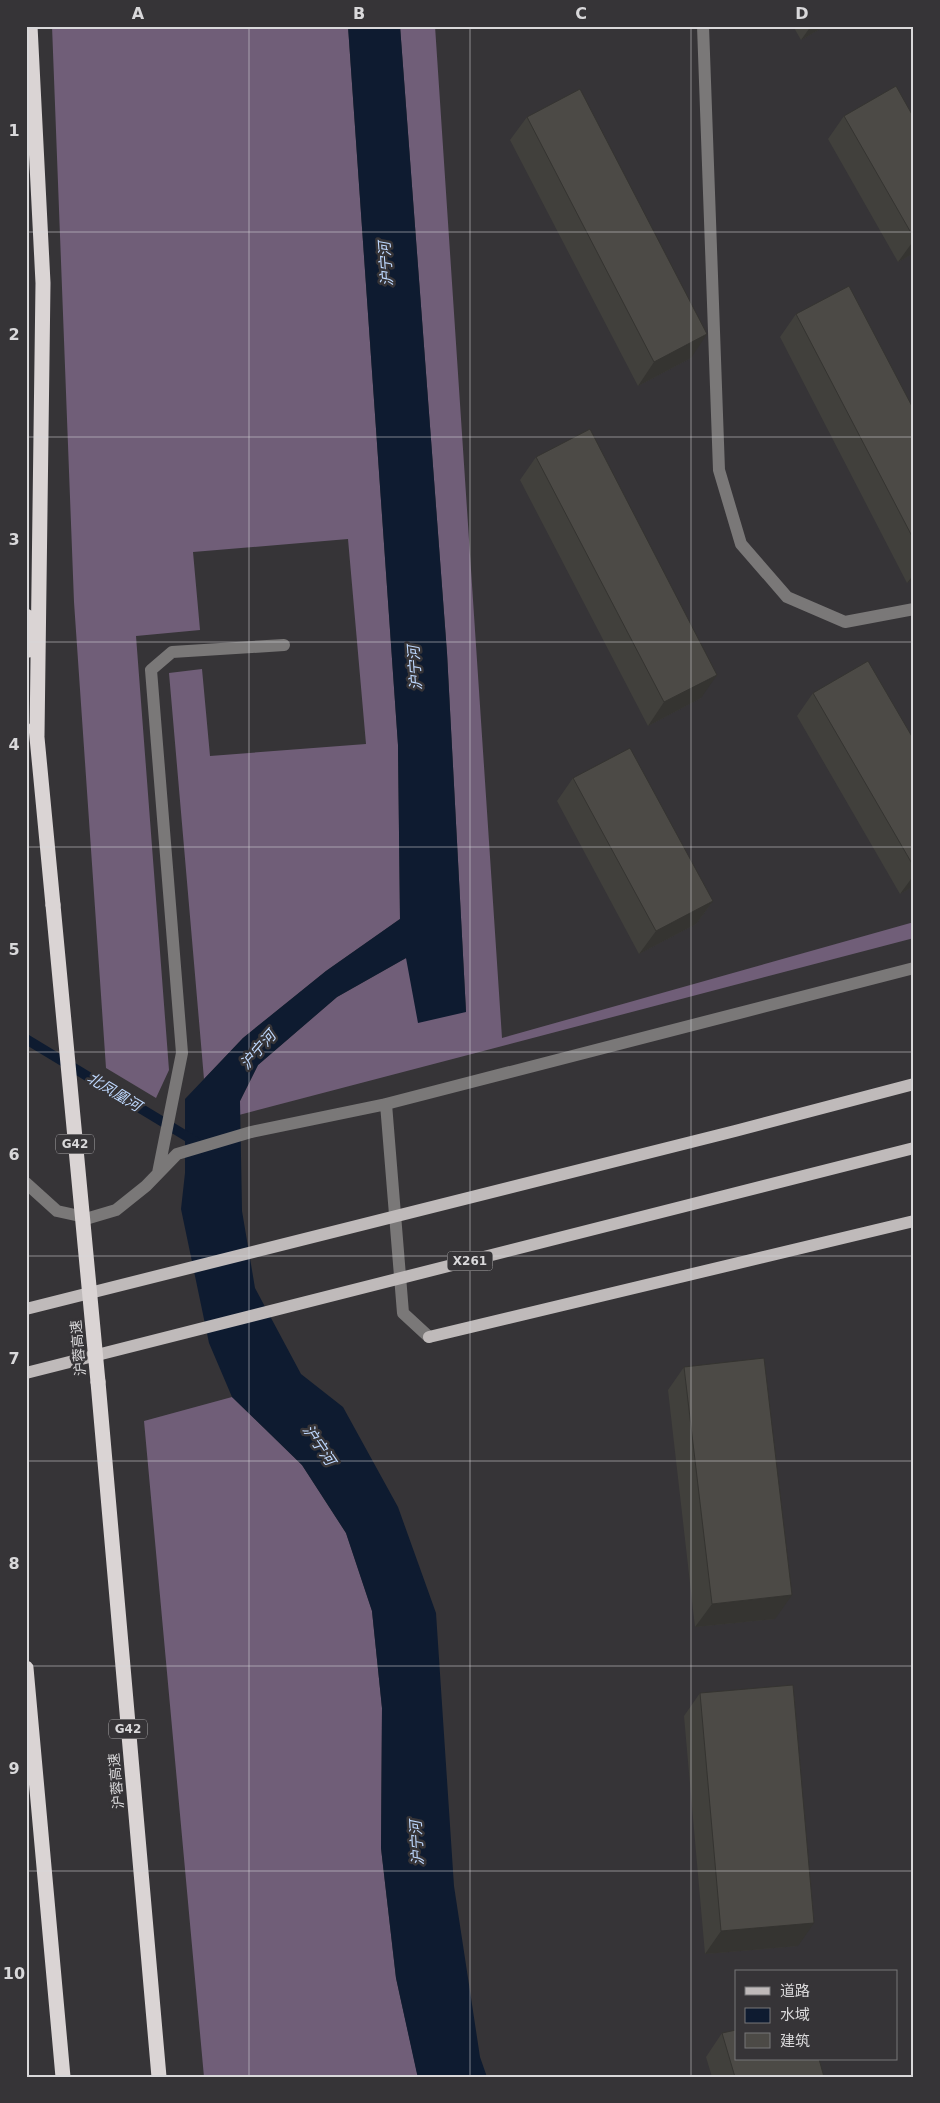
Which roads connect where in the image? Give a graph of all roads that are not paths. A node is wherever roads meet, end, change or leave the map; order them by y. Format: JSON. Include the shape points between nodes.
{"nodes":[{"id":1,"x":30,"y":26,"type":"edge"},
{"id":2,"x":703,"y":26,"type":"edge"},
{"id":3,"x":914,"y":609,"type":"edge"},
{"id":4,"x":26,"y":616,"type":"edge"},
{"id":5,"x":284,"y":645,"type":"dead end"},
{"id":6,"x":37,"y":736,"type":"junction"},
{"id":7,"x":914,"y":968,"type":"edge"},
{"id":8,"x":914,"y":1084,"type":"edge"},
{"id":9,"x":386,"y":1104,"type":"junction"},
{"id":10,"x":914,"y":1148,"type":"edge"},
{"id":11,"x":158,"y":1173,"type":"junction"},
{"id":12,"x":26,"y":1183,"type":"edge"},
{"id":13,"x":914,"y":1221,"type":"edge"},
{"id":14,"x":26,"y":1309,"type":"edge"},
{"id":15,"x":429,"y":1337,"type":"joint"},
{"id":16,"x":26,"y":1373,"type":"edge"},
{"id":17,"x":26,"y":1668,"type":"edge"},
{"id":18,"x":63,"y":2077,"type":"edge"},
{"id":19,"x":159,"y":2077,"type":"edge"}],
"edges":[{"from":1,"to":6,"type":"highway","via":[[43,283]]},
{"from":2,"to":3,"type":"street","via":[[719,470],[742,544],[787,597],[845,622]]},
{"from":4,"to":6,"type":"highway","name":"沪蓉高速","number":"G42"},
{"from":5,"to":11,"type":"street","via":[[172,652],[151,670],[182,1053]]},
{"from":6,"to":19,"type":"highway","name":"沪蓉高速","number":"G42","bridge":true},
{"from":7,"to":9,"type":"street"},
{"from":8,"to":14,"type":"main road","bridge":true},
{"from":9,"to":11,"type":"street","via":[[252,1132],[177,1154]]},
{"from":9,"to":15,"type":"street","via":[[403,1312]]},
{"from":10,"to":16,"type":"main road","number":"X261","bridge":true},
{"from":11,"to":12,"type":"street","via":[[116,1210],[89,1218],[57,1211]]},
{"from":13,"to":15,"type":"main road"},
{"from":17,"to":18,"type":"highway"}]}
